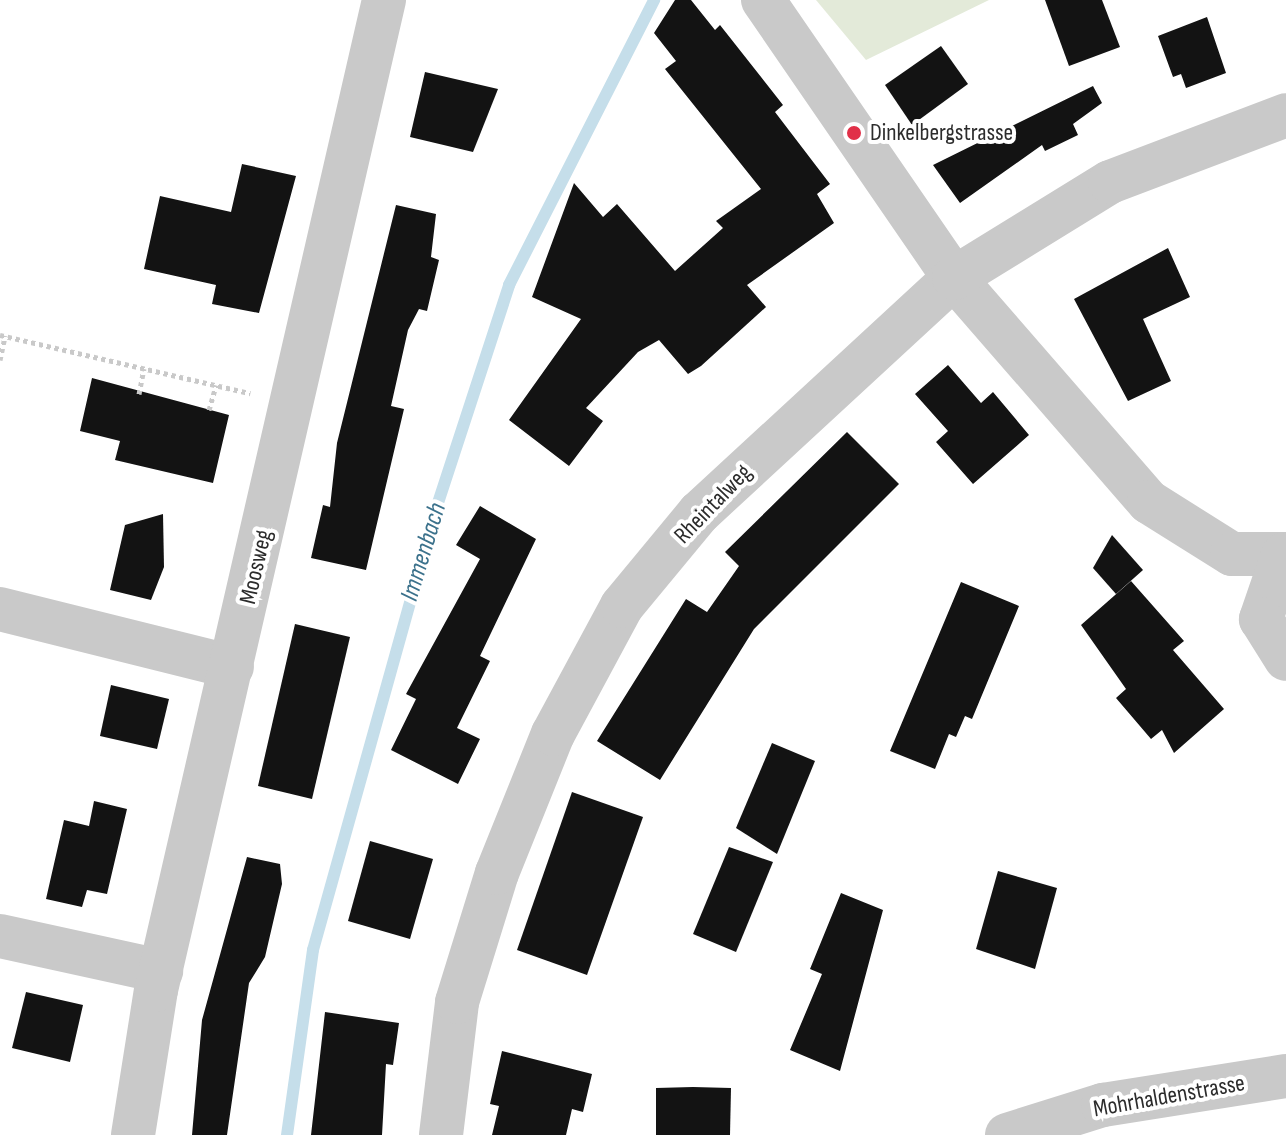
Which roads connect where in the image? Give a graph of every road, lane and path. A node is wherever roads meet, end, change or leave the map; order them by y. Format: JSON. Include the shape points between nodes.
{"nodes":[{"id":1,"x":384,"y":0,"type":"edge"},
{"id":2,"x":763,"y":0,"type":"edge"},
{"id":3,"x":1286,"y":115,"type":"edge"},
{"id":4,"x":954,"y":278,"type":"junction"},
{"id":5,"x":2,"y":335,"type":"edge"},
{"id":6,"x":0,"y":360,"type":"edge"},
{"id":7,"x":144,"y":368,"type":"junction"},
{"id":8,"x":216,"y":385,"type":"junction"},
{"id":9,"x":139,"y":394,"type":"dead end"},
{"id":10,"x":294,"y":403,"type":"junction"},
{"id":11,"x":209,"y":410,"type":"dead end"},
{"id":12,"x":1284,"y":555,"type":"edge"},
{"id":13,"x":6,"y":620,"type":"edge"},
{"id":14,"x":1286,"y":659,"type":"edge"},
{"id":15,"x":230,"y":678,"type":"junction"},
{"id":16,"x":0,"y":936,"type":"edge"},
{"id":17,"x":0,"y":955,"type":"edge"},
{"id":18,"x":158,"y":981,"type":"junction"},
{"id":19,"x":1286,"y":1076,"type":"edge"},
{"id":20,"x":133,"y":1135,"type":"edge"},
{"id":21,"x":441,"y":1135,"type":"edge"},
{"id":22,"x":1007,"y":1135,"type":"edge"}],
"edges":[{"from":1,"to":10,"type":"street","name":"Moosweg"},
{"from":2,"to":4,"type":"street"},
{"from":3,"to":4,"type":"street","name":"Rheintalweg","via":[[1110,182]]},
{"from":4,"to":12,"type":"street","via":[[1149,502],[1232,554]]},
{"from":4,"to":21,"type":"street","name":"Rheintalweg","via":[[699,513],[622,606],[553,734],[497,873],[457,1002]]},
{"from":5,"to":6,"type":"path"},
{"from":5,"to":7,"type":"path"},
{"from":7,"to":8,"type":"path"},
{"from":7,"to":9,"type":"path"},
{"from":8,"to":10,"type":"path"},
{"from":8,"to":11,"type":"path"},
{"from":10,"to":15,"type":"street","name":"Moosweg"},
{"from":12,"to":14,"type":"street","via":[[1261,619]]},
{"from":13,"to":15,"type":"street"},
{"from":15,"to":18,"type":"street","name":"Moosweg"},
{"from":16,"to":18,"type":"street"},
{"from":17,"to":18,"type":"street"},
{"from":18,"to":20,"type":"street","name":"Moosweg"},
{"from":19,"to":22,"type":"street","name":"Mohrhaldenstrasse","via":[[1103,1105]]}]}
